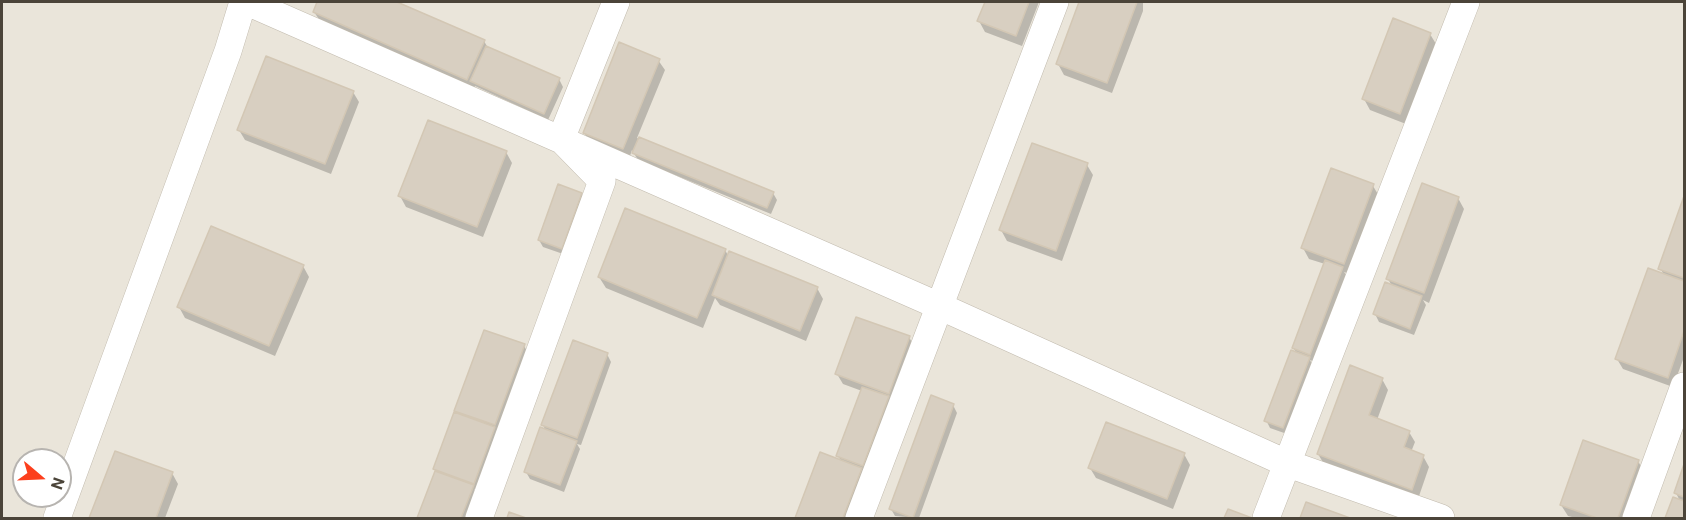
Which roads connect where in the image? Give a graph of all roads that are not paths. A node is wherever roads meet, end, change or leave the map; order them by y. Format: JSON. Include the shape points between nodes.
{"nodes":[{"id":1,"x":245,"y":2,"type":"edge"},
{"id":2,"x":616,"y":2,"type":"edge"},
{"id":3,"x":1055,"y":2,"type":"edge"},
{"id":4,"x":1466,"y":2,"type":"edge"},
{"id":5,"x":561,"y":139,"type":"junction"},
{"id":6,"x":938,"y":305,"type":"junction"},
{"id":7,"x":1684,"y":386,"type":"edge"},
{"id":8,"x":1286,"y":463,"type":"junction"},
{"id":9,"x":57,"y":519,"type":"edge"},
{"id":10,"x":479,"y":519,"type":"edge"},
{"id":11,"x":859,"y":519,"type":"edge"},
{"id":12,"x":1266,"y":519,"type":"edge"},
{"id":13,"x":1441,"y":519,"type":"edge"},
{"id":14,"x":1636,"y":519,"type":"edge"}],
"edges":[{"from":1,"to":5,"type":"street"},
{"from":1,"to":9,"type":"street"},
{"from":2,"to":5,"type":"street"},
{"from":3,"to":6,"type":"street"},
{"from":4,"to":8,"type":"street"},
{"from":5,"to":6,"type":"street"},
{"from":5,"to":10,"type":"street","via":[[602,180]]},
{"from":6,"to":8,"type":"street"},
{"from":6,"to":11,"type":"street"},
{"from":7,"to":14,"type":"street"},
{"from":8,"to":12,"type":"street"},
{"from":8,"to":13,"type":"street"}]}
